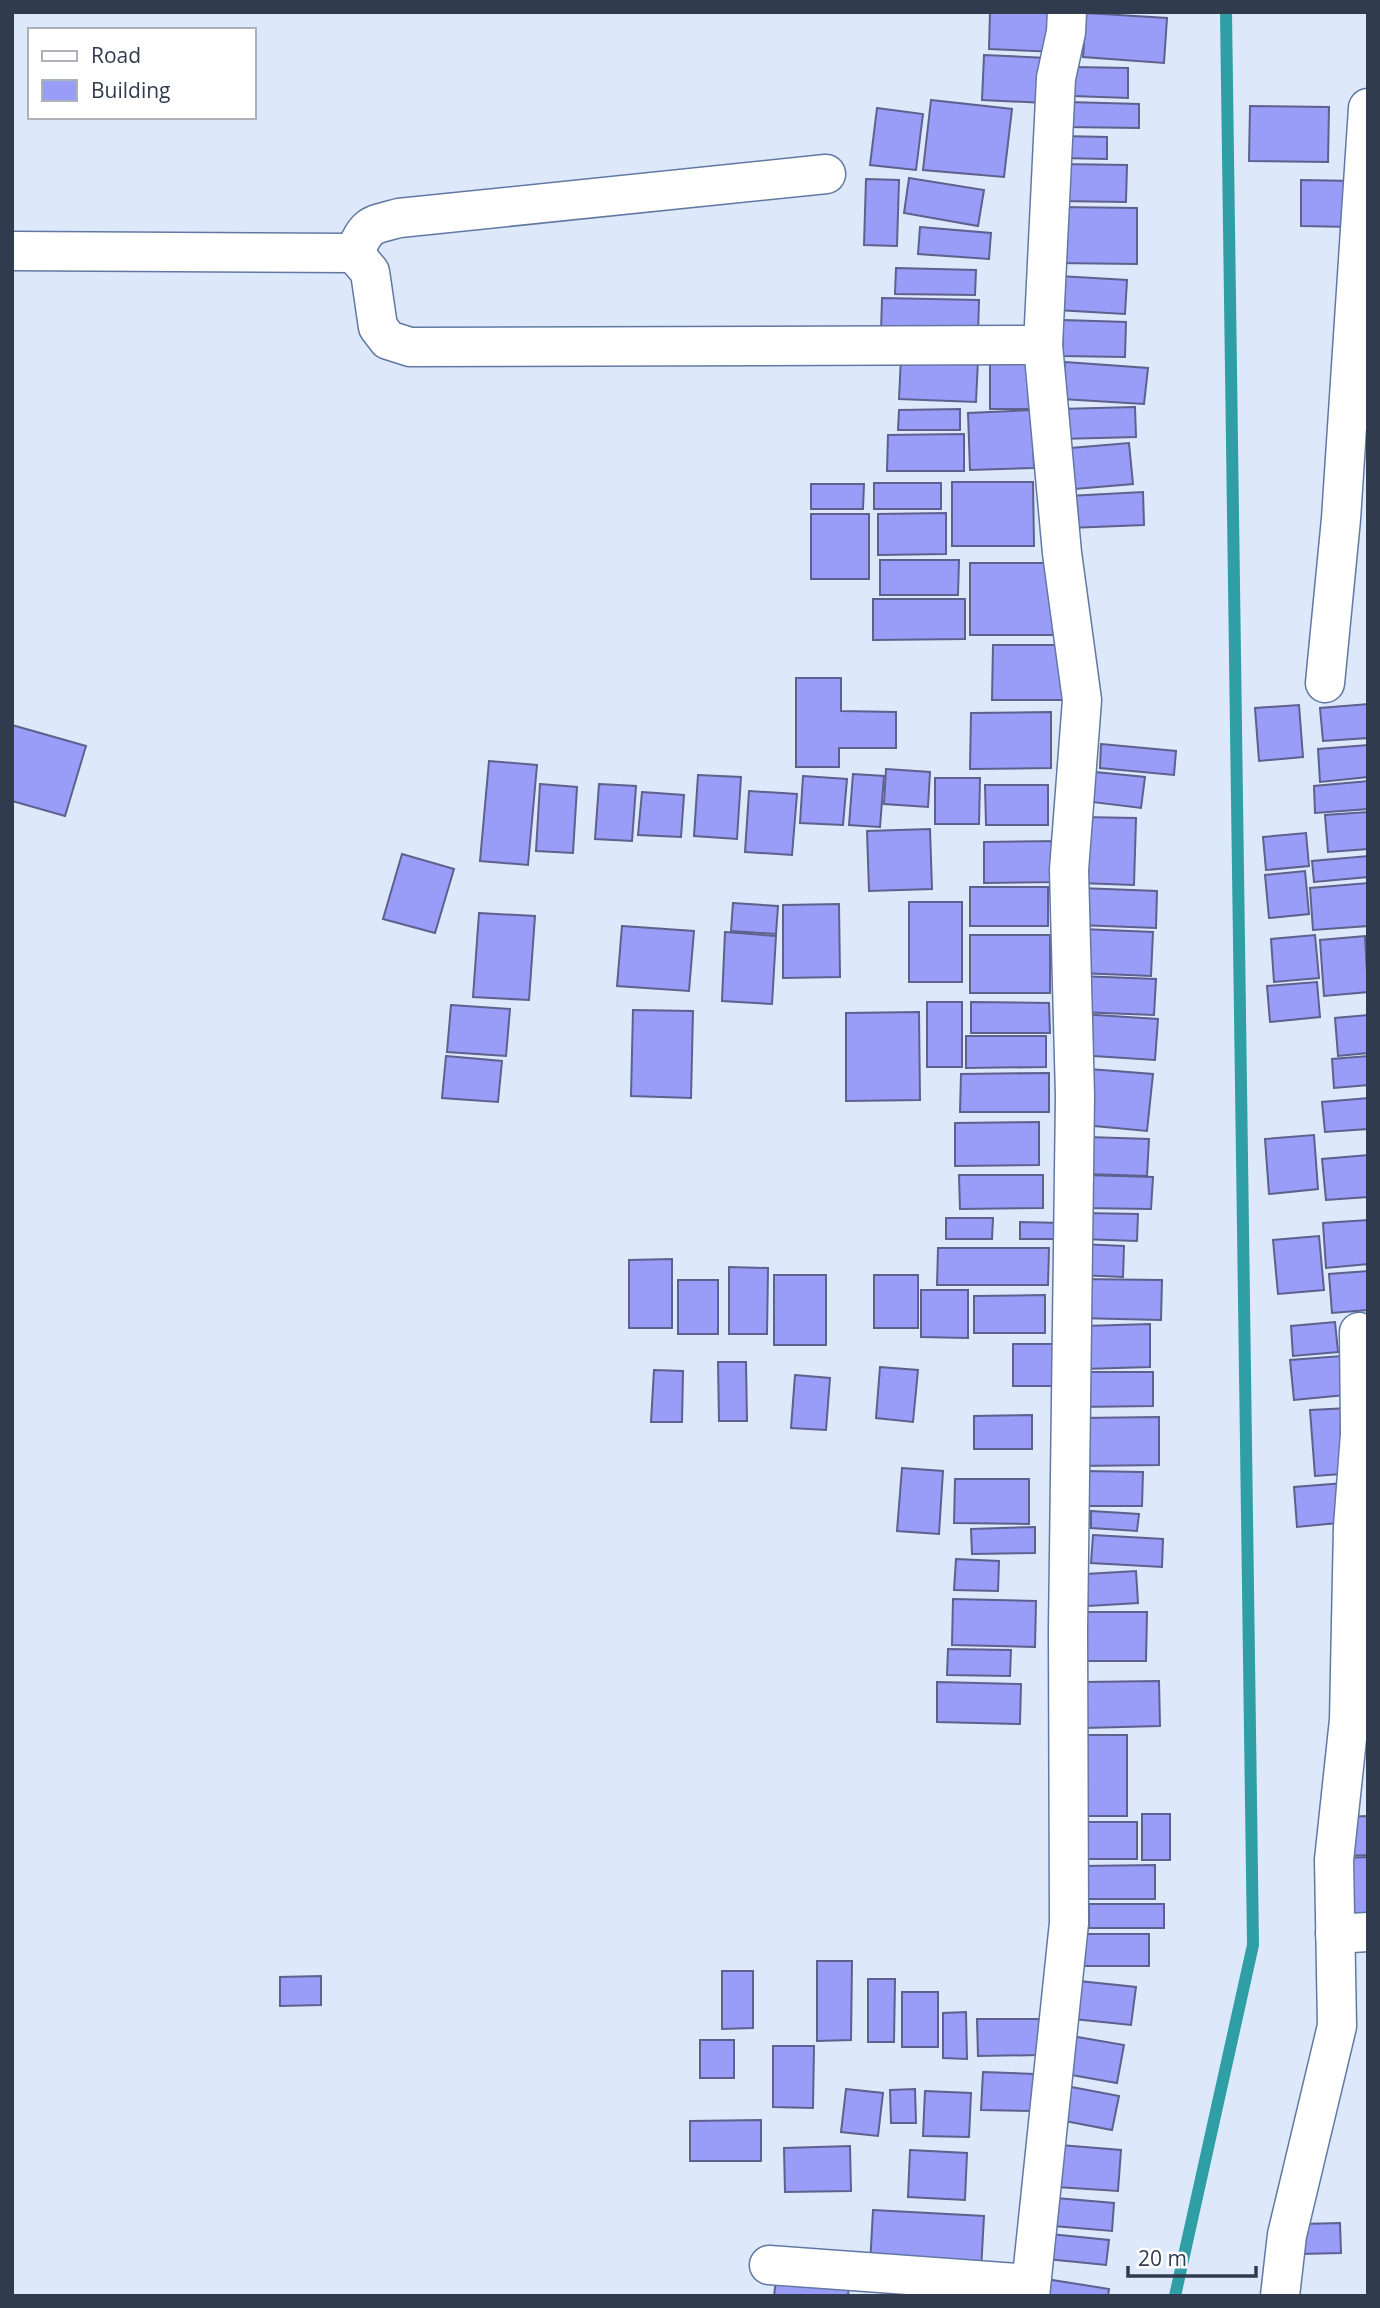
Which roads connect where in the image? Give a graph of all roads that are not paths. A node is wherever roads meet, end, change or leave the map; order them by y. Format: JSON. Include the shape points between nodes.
{"nodes":[{"id":1,"x":1067,"y":12,"type":"edge"},
{"id":2,"x":1368,"y":108,"type":"edge"},
{"id":3,"x":825,"y":174,"type":"dead end"},
{"id":4,"x":12,"y":251,"type":"edge"},
{"id":5,"x":354,"y":253,"type":"junction"},
{"id":6,"x":1043,"y":345,"type":"junction"},
{"id":7,"x":1325,"y":683,"type":"dead end"},
{"id":8,"x":1359,"y":1332,"type":"dead end"},
{"id":9,"x":1362,"y":1479,"type":"edge"},
{"id":10,"x":1358,"y":1719,"type":"edge"},
{"id":11,"x":1346,"y":1937,"type":"edge"},
{"id":12,"x":769,"y":2265,"type":"dead end"},
{"id":13,"x":1030,"y":2290,"type":"edge"},
{"id":14,"x":1280,"y":2296,"type":"edge"}],
"edges":[{"from":1,"to":6,"type":"street","via":[[1056,78]]},
{"from":2,"to":7,"type":"street","via":[[1341,519]]},
{"from":3,"to":5,"type":"street","via":[[399,218],[365,231]]},
{"from":4,"to":5,"type":"street"},
{"from":5,"to":6,"type":"street","via":[[370,272],[378,327],[388,340],[410,347]]},
{"from":6,"to":13,"type":"street","via":[[1062,553],[1082,700],[1069,870],[1075,1096],[1069,1923]]},
{"from":8,"to":9,"type":"street"},
{"from":9,"to":10,"type":"street","via":[[1350,1618]]},
{"from":10,"to":11,"type":"street","via":[[1334,1860]]},
{"from":11,"to":14,"type":"street","via":[[1336,2025],[1287,2235]]},
{"from":12,"to":13,"type":"street"}]}
